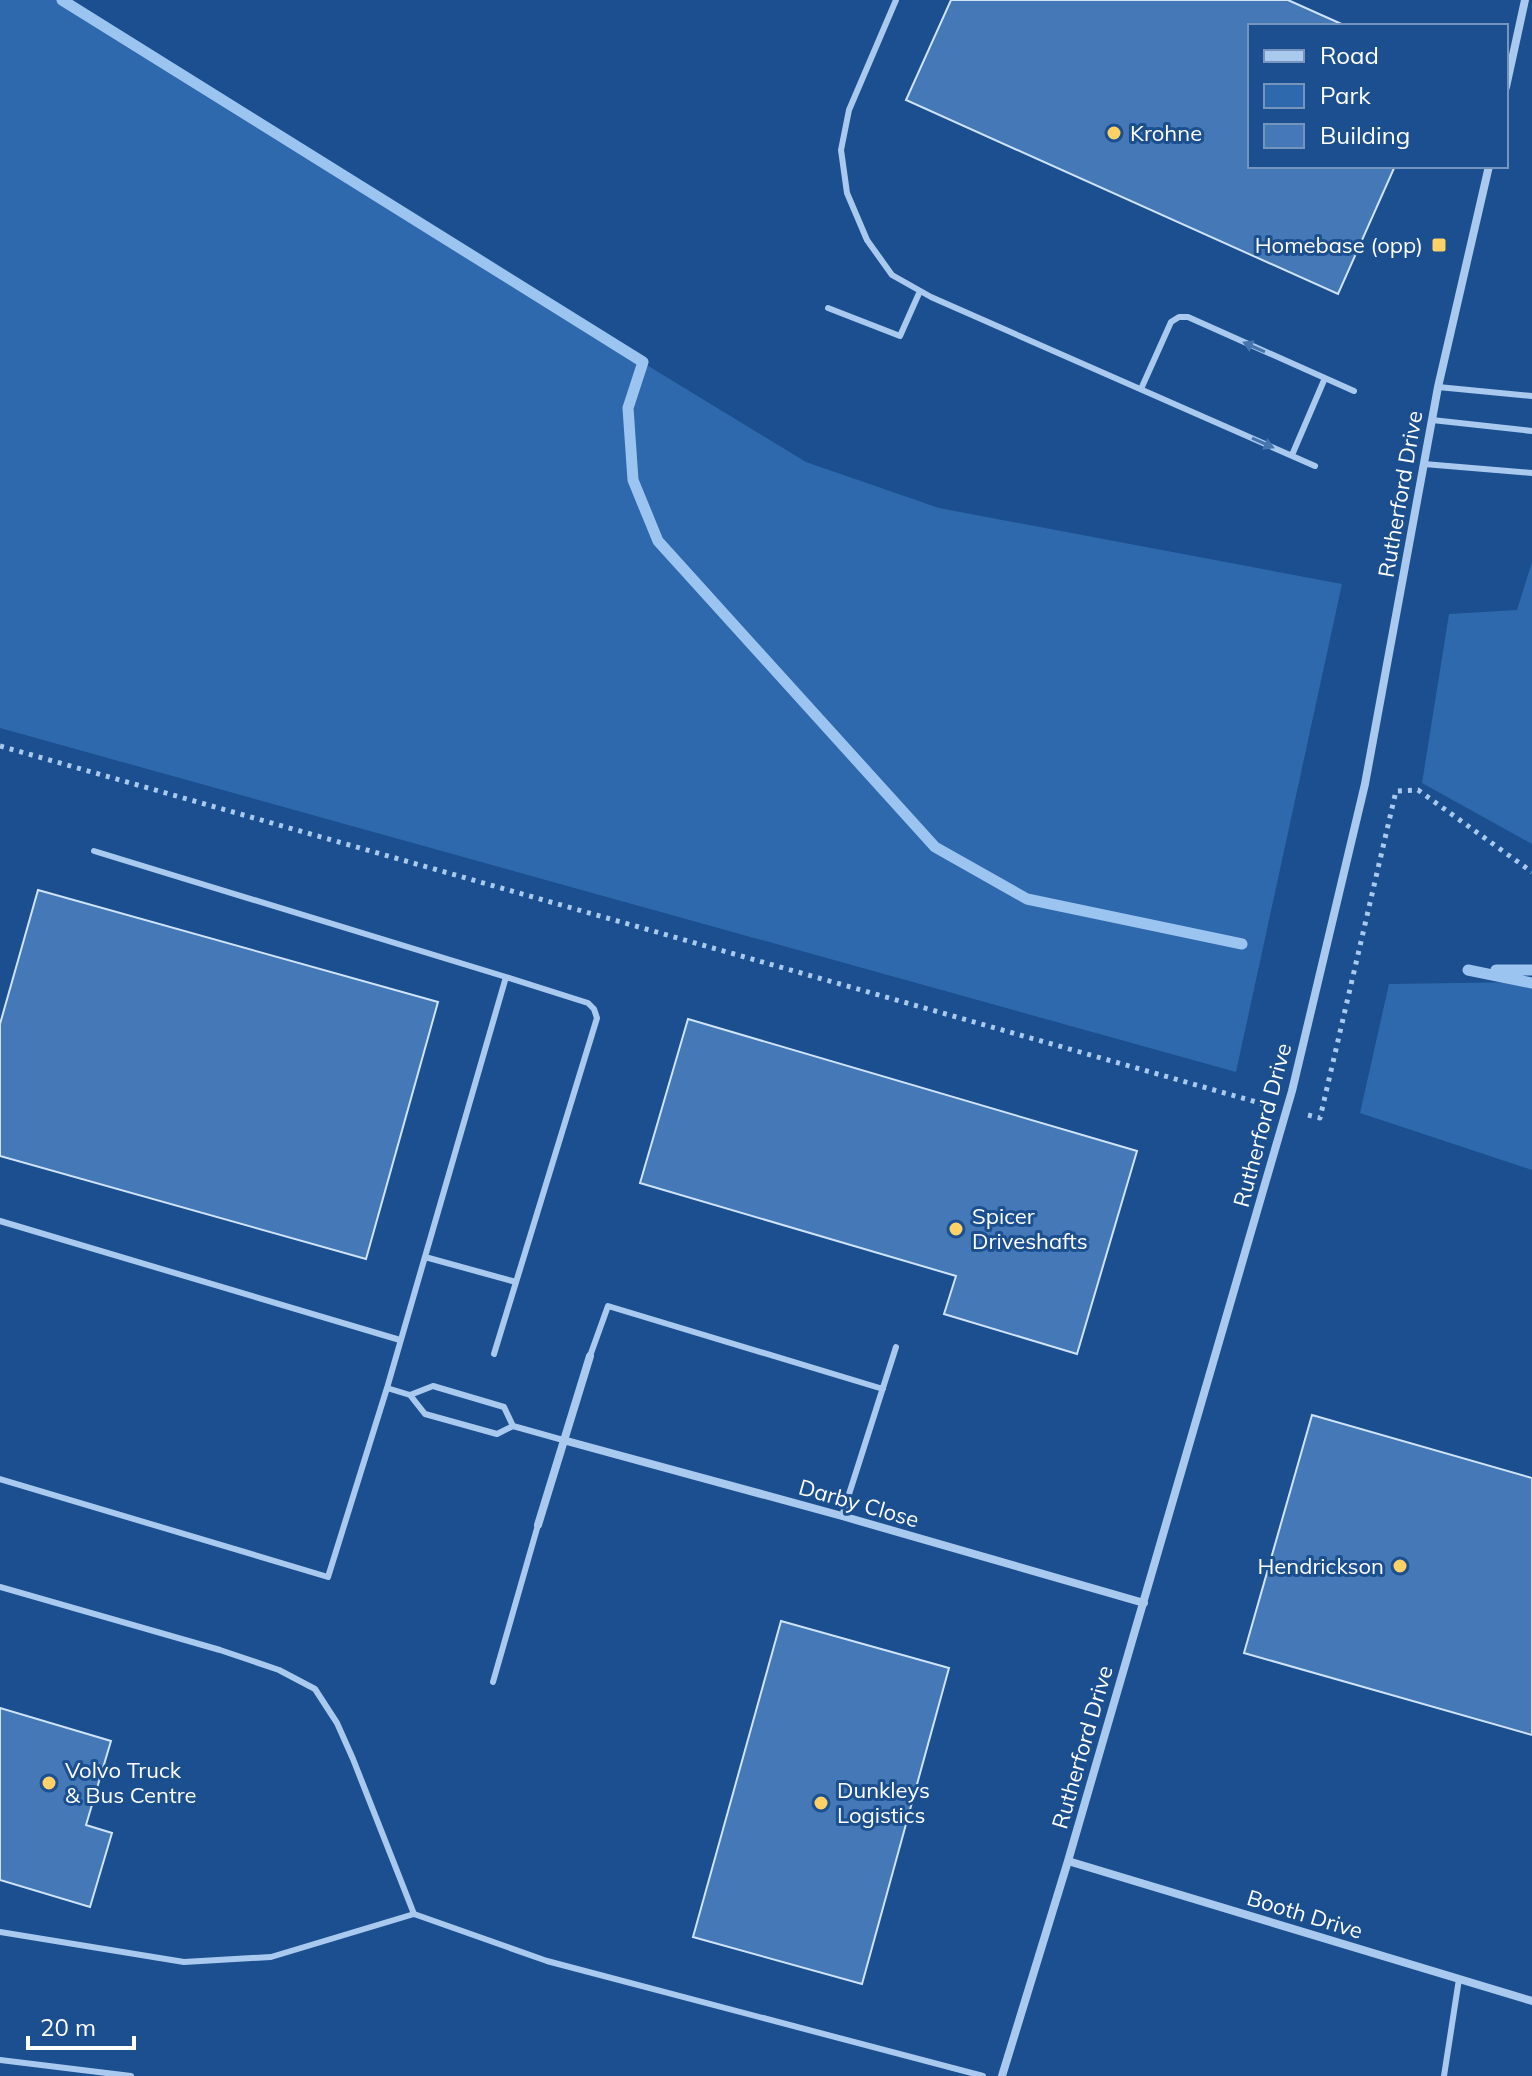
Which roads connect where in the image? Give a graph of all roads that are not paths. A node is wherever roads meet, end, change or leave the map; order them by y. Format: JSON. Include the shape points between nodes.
{"nodes":[{"id":1,"x":896,"y":0,"type":"edge"},
{"id":2,"x":1525,"y":0,"type":"edge"},
{"id":3,"x":1508,"y":78,"type":"edge"},
{"id":4,"x":1489,"y":168,"type":"edge"},
{"id":5,"x":920,"y":291,"type":"junction"},
{"id":6,"x":828,"y":308,"type":"dead end"},
{"id":7,"x":1325,"y":378,"type":"junction"},
{"id":8,"x":1438,"y":387,"type":"junction"},
{"id":9,"x":1141,"y":389,"type":"junction"},
{"id":10,"x":1354,"y":391,"type":"dead end"},
{"id":11,"x":1532,"y":396,"type":"edge"},
{"id":12,"x":1432,"y":420,"type":"junction"},
{"id":13,"x":1532,"y":431,"type":"edge"},
{"id":14,"x":1292,"y":455,"type":"junction"},
{"id":15,"x":1424,"y":464,"type":"junction"},
{"id":16,"x":1315,"y":466,"type":"dead end"},
{"id":17,"x":1532,"y":473,"type":"edge"},
{"id":18,"x":94,"y":851,"type":"dead end"},
{"id":19,"x":506,"y":977,"type":"junction"},
{"id":20,"x":0,"y":1221,"type":"edge"},
{"id":21,"x":425,"y":1257,"type":"junction"},
{"id":22,"x":516,"y":1282,"type":"junction"},
{"id":23,"x":400,"y":1340,"type":"junction"},
{"id":24,"x":896,"y":1347,"type":"dead end"},
{"id":25,"x":494,"y":1354,"type":"dead end"},
{"id":26,"x":590,"y":1356,"type":"joint"},
{"id":27,"x":387,"y":1388,"type":"junction"},
{"id":28,"x":883,"y":1389,"type":"junction"},
{"id":29,"x":410,"y":1395,"type":"junction"},
{"id":30,"x":513,"y":1426,"type":"junction"},
{"id":31,"x":563,"y":1440,"type":"junction"},
{"id":32,"x":0,"y":1479,"type":"edge"},
{"id":33,"x":842,"y":1516,"type":"junction"},
{"id":34,"x":538,"y":1525,"type":"joint"},
{"id":35,"x":0,"y":1587,"type":"edge"},
{"id":36,"x":1144,"y":1603,"type":"junction"},
{"id":37,"x":493,"y":1682,"type":"dead end"},
{"id":38,"x":1068,"y":1861,"type":"junction"},
{"id":39,"x":414,"y":1914,"type":"junction"},
{"id":40,"x":0,"y":1932,"type":"edge"},
{"id":41,"x":1459,"y":1979,"type":"junction"},
{"id":42,"x":1532,"y":2001,"type":"edge"},
{"id":43,"x":0,"y":2060,"type":"edge"},
{"id":44,"x":131,"y":2076,"type":"edge"},
{"id":45,"x":983,"y":2076,"type":"edge"},
{"id":46,"x":1002,"y":2076,"type":"edge"},
{"id":47,"x":1444,"y":2076,"type":"edge"}],
"edges":[{"from":1,"to":5,"type":"lane","via":[[849,110],[841,150],[847,193],[867,240],[892,275]]},
{"from":2,"to":3,"type":"street"},
{"from":4,"to":8,"type":"street","name":"Rutherford Drive"},
{"from":5,"to":6,"type":"lane","via":[[900,336]]},
{"from":5,"to":9,"type":"lane"},
{"from":7,"to":9,"type":"lane","one_way":true,"via":[[1179,317],[1171,322]]},
{"from":7,"to":10,"type":"lane"},
{"from":7,"to":14,"type":"lane"},
{"from":8,"to":11,"type":"lane"},
{"from":8,"to":12,"type":"street","name":"Rutherford Drive"},
{"from":9,"to":14,"type":"lane","one_way":true},
{"from":12,"to":13,"type":"lane"},
{"from":12,"to":15,"type":"street","name":"Rutherford Drive"},
{"from":14,"to":16,"type":"lane"},
{"from":15,"to":17,"type":"lane"},
{"from":15,"to":36,"type":"street","name":"Rutherford Drive","via":[[1365,784],[1292,1091]]},
{"from":18,"to":19,"type":"lane"},
{"from":19,"to":21,"type":"lane"},
{"from":19,"to":22,"type":"lane","via":[[588,1003],[597,1018]]},
{"from":20,"to":23,"type":"lane"},
{"from":21,"to":22,"type":"lane"},
{"from":21,"to":23,"type":"lane"},
{"from":22,"to":25,"type":"lane"},
{"from":23,"to":27,"type":"lane"},
{"from":24,"to":28,"type":"lane"},
{"from":26,"to":28,"type":"lane","via":[[608,1306]]},
{"from":26,"to":31,"type":"street"},
{"from":27,"to":29,"type":"lane"},
{"from":27,"to":32,"type":"lane","via":[[328,1577]]},
{"from":28,"to":33,"type":"lane"},
{"from":29,"to":30,"type":"lane","via":[[425,1414],[497,1434]]},
{"from":29,"to":30,"type":"lane","via":[[433,1386],[464,1394],[504,1407]]},
{"from":30,"to":31,"type":"lane"},
{"from":31,"to":33,"type":"street","name":"Darby Close"},
{"from":31,"to":34,"type":"street"},
{"from":33,"to":36,"type":"street","name":"Darby Close"},
{"from":34,"to":37,"type":"lane"},
{"from":35,"to":39,"type":"lane","via":[[220,1650],[315,1689],[353,1759]]},
{"from":36,"to":38,"type":"street","name":"Rutherford Drive"},
{"from":38,"to":41,"type":"street","name":"Booth Drive"},
{"from":38,"to":46,"type":"street","name":"Rutherford Drive"},
{"from":39,"to":40,"type":"lane","via":[[271,1957],[184,1962]]},
{"from":39,"to":45,"type":"lane","via":[[547,1961]]},
{"from":41,"to":42,"type":"street","name":"Booth Drive"},
{"from":41,"to":47,"type":"lane"},
{"from":43,"to":44,"type":"lane"}]}
